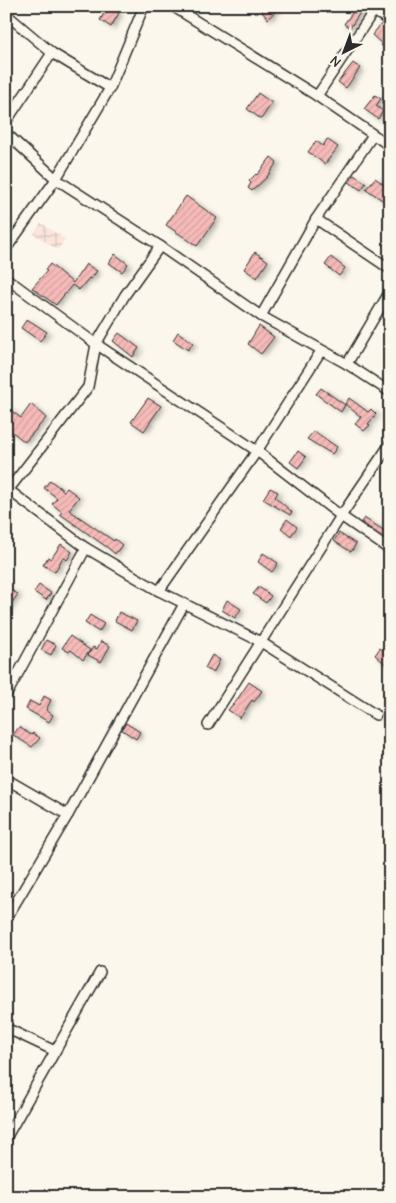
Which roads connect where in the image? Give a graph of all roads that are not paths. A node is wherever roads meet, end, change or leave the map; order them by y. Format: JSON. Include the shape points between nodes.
{"nodes":[{"id":1,"x":144,"y":6,"type":"edge"},
{"id":2,"x":172,"y":6,"type":"edge"},
{"id":3,"x":365,"y":6,"type":"edge"},
{"id":4,"x":375,"y":9,"type":"edge"},
{"id":5,"x":6,"y":14,"type":"edge"},
{"id":6,"x":390,"y":21,"type":"edge"},
{"id":7,"x":52,"y":53,"type":"junction"},
{"id":8,"x":110,"y":88,"type":"junction"},
{"id":9,"x":317,"y":96,"type":"junction"},
{"id":10,"x":6,"y":122,"type":"edge"},
{"id":11,"x":6,"y":133,"type":"edge"},
{"id":12,"x":372,"y":134,"type":"junction"},
{"id":13,"x":390,"y":146,"type":"edge"},
{"id":14,"x":56,"y":180,"type":"junction"},
{"id":15,"x":316,"y":219,"type":"junction"},
{"id":16,"x":160,"y":246,"type":"junction"},
{"id":17,"x":6,"y":249,"type":"edge"},
{"id":18,"x":390,"y":269,"type":"edge"},
{"id":19,"x":6,"y":278,"type":"edge"},
{"id":20,"x":390,"y":291,"type":"edge"},
{"id":21,"x":261,"y":316,"type":"junction"},
{"id":22,"x":96,"y":344,"type":"junction"},
{"id":23,"x":321,"y":350,"type":"junction"},
{"id":24,"x":347,"y":364,"type":"junction"},
{"id":25,"x":390,"y":392,"type":"edge"},
{"id":26,"x":390,"y":444,"type":"edge"},
{"id":27,"x":257,"y":451,"type":"junction"},
{"id":28,"x":7,"y":490,"type":"edge"},
{"id":29,"x":341,"y":516,"type":"junction"},
{"id":30,"x":86,"y":548,"type":"junction"},
{"id":31,"x":390,"y":550,"type":"edge"},
{"id":32,"x":159,"y":591,"type":"junction"},
{"id":33,"x":184,"y":604,"type":"junction"},
{"id":34,"x":261,"y":642,"type":"junction"},
{"id":35,"x":6,"y":696,"type":"edge"},
{"id":36,"x":376,"y":715,"type":"dead end"},
{"id":37,"x":208,"y":725,"type":"dead end"},
{"id":38,"x":6,"y":780,"type":"edge"},
{"id":39,"x":68,"y":815,"type":"junction"},
{"id":40,"x":6,"y":919,"type":"edge"},
{"id":41,"x":100,"y":972,"type":"dead end"},
{"id":42,"x":6,"y":1028,"type":"edge"},
{"id":43,"x":55,"y":1051,"type":"junction"},
{"id":44,"x":6,"y":1138,"type":"edge"}],
"edges":[{"from":1,"to":8,"type":"street"},
{"from":2,"to":9,"type":"street"},
{"from":3,"to":4,"type":"street"},
{"from":4,"to":6,"type":"street"},
{"from":4,"to":9,"type":"street"},
{"from":5,"to":7,"type":"street"},
{"from":7,"to":8,"type":"street"},
{"from":7,"to":10,"type":"street"},
{"from":8,"to":14,"type":"street"},
{"from":9,"to":12,"type":"street"},
{"from":11,"to":14,"type":"street"},
{"from":12,"to":13,"type":"street"},
{"from":12,"to":15,"type":"street"},
{"from":14,"to":16,"type":"street"},
{"from":14,"to":17,"type":"street"},
{"from":15,"to":18,"type":"street"},
{"from":15,"to":21,"type":"street"},
{"from":16,"to":21,"type":"street"},
{"from":16,"to":22,"type":"street"},
{"from":19,"to":22,"type":"street"},
{"from":20,"to":24,"type":"street"},
{"from":21,"to":23,"type":"street"},
{"from":22,"to":27,"type":"street"},
{"from":22,"to":28,"type":"street","via":[[88,387]]},
{"from":23,"to":24,"type":"street"},
{"from":23,"to":27,"type":"street"},
{"from":24,"to":25,"type":"street"},
{"from":26,"to":29,"type":"street"},
{"from":27,"to":29,"type":"street"},
{"from":27,"to":32,"type":"street"},
{"from":28,"to":30,"type":"street"},
{"from":29,"to":31,"type":"street"},
{"from":29,"to":34,"type":"street"},
{"from":30,"to":32,"type":"street"},
{"from":30,"to":35,"type":"street"},
{"from":32,"to":33,"type":"street"},
{"from":33,"to":34,"type":"street"},
{"from":33,"to":39,"type":"street"},
{"from":34,"to":36,"type":"street"},
{"from":34,"to":37,"type":"street"},
{"from":38,"to":39,"type":"street"},
{"from":39,"to":40,"type":"street"},
{"from":41,"to":43,"type":"street"},
{"from":42,"to":43,"type":"street"},
{"from":43,"to":44,"type":"street"}]}
